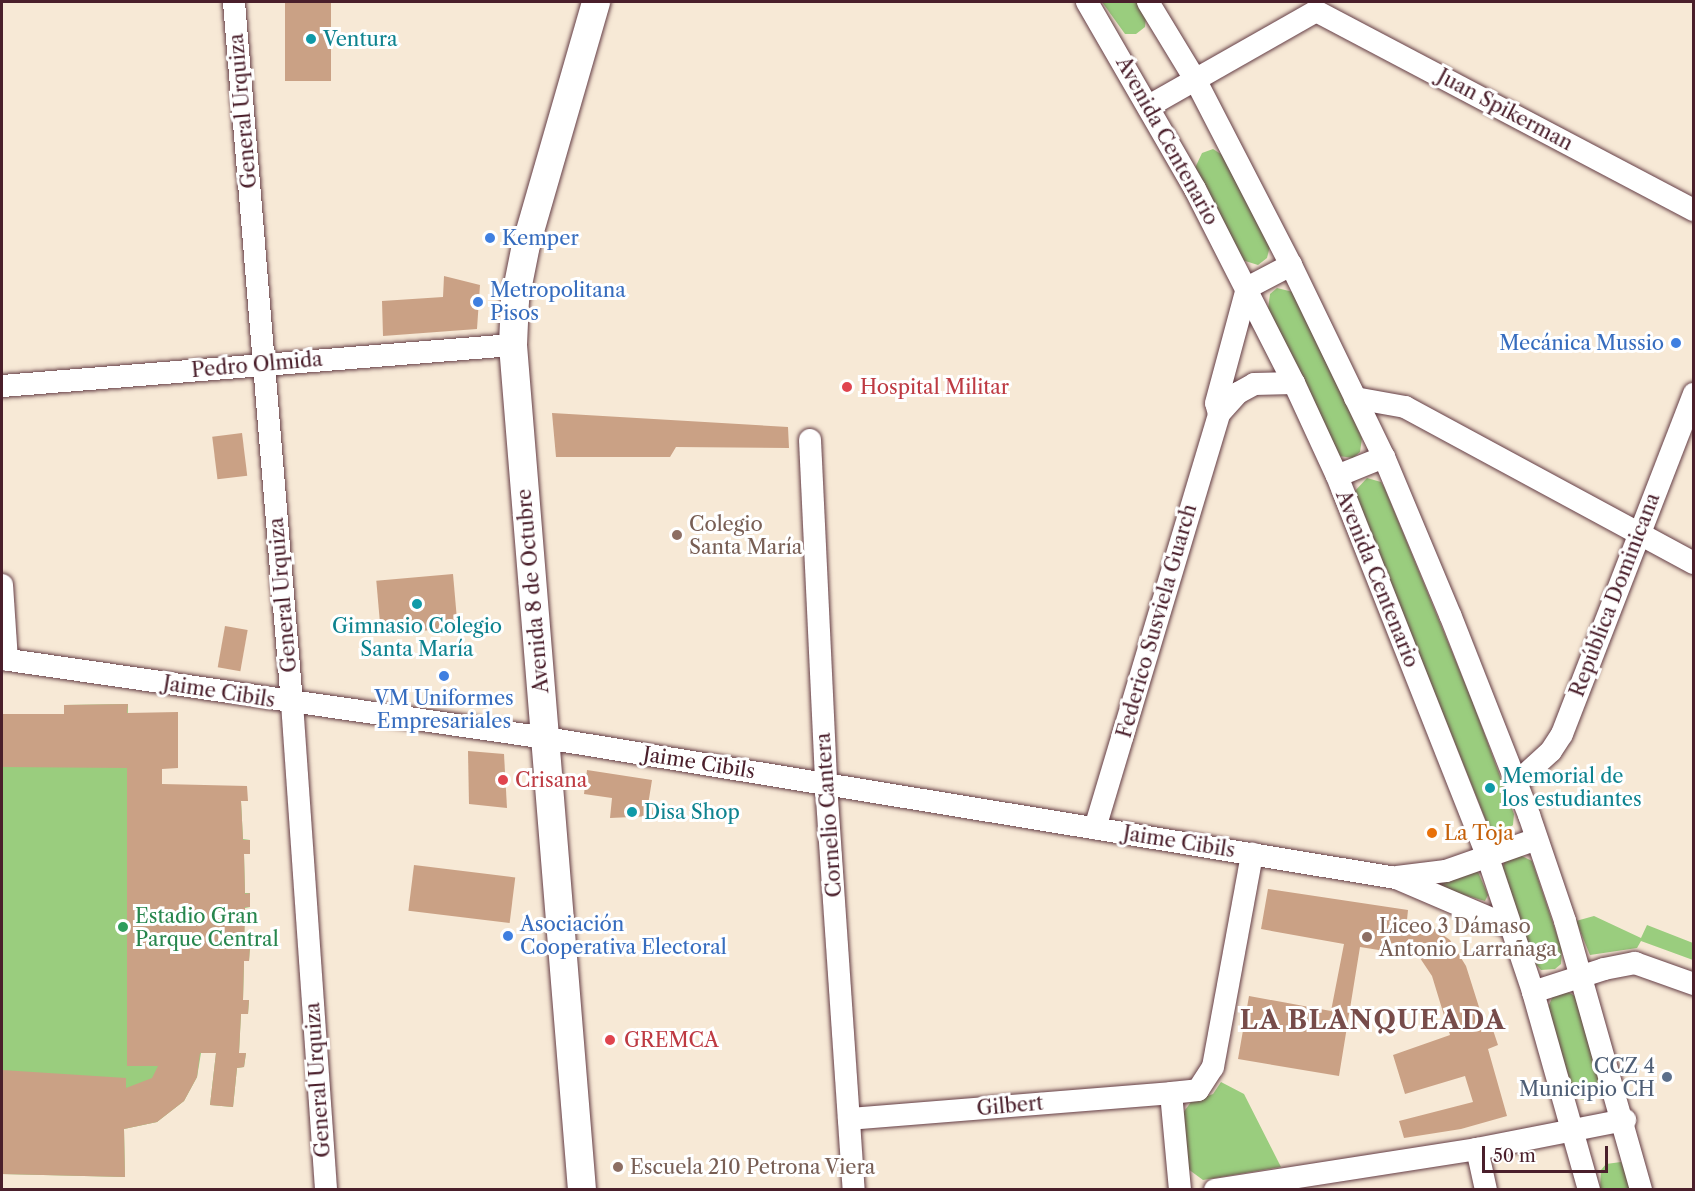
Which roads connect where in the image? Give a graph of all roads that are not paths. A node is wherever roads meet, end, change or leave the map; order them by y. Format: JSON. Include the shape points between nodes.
{"nodes":[{"id":1,"x":234,"y":2,"type":"edge"},
{"id":2,"x":596,"y":2,"type":"edge"},
{"id":3,"x":1087,"y":2,"type":"edge"},
{"id":4,"x":1148,"y":2,"type":"edge"},
{"id":5,"x":1317,"y":6,"type":"edge"},
{"id":6,"x":1196,"y":81,"type":"junction"},
{"id":7,"x":1149,"y":106,"type":"junction"},
{"id":8,"x":1694,"y":210,"type":"edge"},
{"id":9,"x":1291,"y":265,"type":"junction"},
{"id":10,"x":1247,"y":288,"type":"junction"},
{"id":11,"x":513,"y":345,"type":"junction"},
{"id":12,"x":264,"y":364,"type":"junction"},
{"id":13,"x":1294,"y":383,"type":"junction"},
{"id":14,"x":2,"y":386,"type":"edge"},
{"id":15,"x":1694,"y":394,"type":"edge"},
{"id":16,"x":1355,"y":398,"type":"junction"},
{"id":17,"x":1219,"y":414,"type":"junction"},
{"id":18,"x":810,"y":440,"type":"dead end"},
{"id":19,"x":1384,"y":458,"type":"junction"},
{"id":20,"x":1337,"y":476,"type":"junction"},
{"id":21,"x":1638,"y":534,"type":"junction"},
{"id":22,"x":1694,"y":563,"type":"edge"},
{"id":23,"x":2,"y":585,"type":"edge"},
{"id":24,"x":4,"y":659,"type":"edge"},
{"id":25,"x":292,"y":703,"type":"junction"},
{"id":26,"x":546,"y":738,"type":"junction"},
{"id":27,"x":1516,"y":783,"type":"junction"},
{"id":28,"x":826,"y":784,"type":"junction"},
{"id":29,"x":1095,"y":828,"type":"junction"},
{"id":30,"x":1537,"y":839,"type":"junction"},
{"id":31,"x":1252,"y":854,"type":"junction"},
{"id":32,"x":1486,"y":855,"type":"junction"},
{"id":33,"x":1396,"y":878,"type":"junction"},
{"id":34,"x":1511,"y":927,"type":"junction"},
{"id":35,"x":1582,"y":976,"type":"junction"},
{"id":36,"x":1694,"y":984,"type":"edge"},
{"id":37,"x":1533,"y":992,"type":"junction"},
{"id":38,"x":1171,"y":1093,"type":"junction"},
{"id":39,"x":849,"y":1119,"type":"junction"},
{"id":40,"x":1624,"y":1120,"type":"junction"},
{"id":41,"x":1575,"y":1131,"type":"junction"},
{"id":42,"x":1477,"y":1149,"type":"junction"},
{"id":43,"x":1266,"y":1186,"type":"edge"},
{"id":44,"x":326,"y":1190,"type":"edge"},
{"id":45,"x":582,"y":1190,"type":"edge"},
{"id":46,"x":854,"y":1190,"type":"edge"},
{"id":47,"x":1180,"y":1190,"type":"edge"},
{"id":48,"x":1215,"y":1190,"type":"edge"},
{"id":49,"x":1486,"y":1190,"type":"edge"},
{"id":50,"x":1588,"y":1190,"type":"edge"},
{"id":51,"x":1641,"y":1190,"type":"edge"}],
"edges":[{"from":1,"to":12,"type":"street","name":"General Urquiza"},
{"from":2,"to":11,"type":"main road","name":"Avenida 8 de Octubre","via":[[526,245],[515,300]]},
{"from":3,"to":7,"type":"street","name":"Avenida Centenario"},
{"from":4,"to":6,"type":"street"},
{"from":5,"to":6,"type":"street"},
{"from":5,"to":8,"type":"street","name":"Juan Spikerman"},
{"from":6,"to":7,"type":"street"},
{"from":6,"to":9,"type":"street"},
{"from":7,"to":10,"type":"street","name":"Avenida Centenario"},
{"from":9,"to":10,"type":"street"},
{"from":9,"to":16,"type":"street"},
{"from":10,"to":13,"type":"street","name":"Avenida Centenario"},
{"from":10,"to":17,"type":"street","name":"Federico Susviela Guarch","via":[[1216,403]]},
{"from":11,"to":12,"type":"street","name":"Pedro Olmida"},
{"from":11,"to":26,"type":"main road","name":"Avenida 8 de Octubre"},
{"from":12,"to":14,"type":"street","name":"Pedro Olmida"},
{"from":12,"to":25,"type":"street","name":"General Urquiza"},
{"from":13,"to":17,"type":"street","name":"Federico Susviela Guarch","via":[[1254,384],[1238,393]]},
{"from":13,"to":20,"type":"street","name":"Avenida Centenario"},
{"from":15,"to":21,"type":"street","name":"República Dominicana"},
{"from":16,"to":19,"type":"street"},
{"from":16,"to":21,"type":"street","via":[[1405,407]]},
{"from":17,"to":29,"type":"street","name":"Federico Susviela Guarch"},
{"from":18,"to":28,"type":"street","name":"Cornelio Cantera"},
{"from":19,"to":20,"type":"street"},
{"from":19,"to":27,"type":"street"},
{"from":20,"to":32,"type":"street","name":"Avenida Centenario"},
{"from":21,"to":22,"type":"street"},
{"from":21,"to":27,"type":"street","name":"República Dominicana","via":[[1562,734],[1551,751]]},
{"from":23,"to":24,"type":"street"},
{"from":24,"to":25,"type":"street","name":"Jaime Cibils"},
{"from":25,"to":26,"type":"street","name":"Jaime Cibils"},
{"from":25,"to":44,"type":"street","name":"General Urquiza"},
{"from":26,"to":28,"type":"street","name":"Jaime Cibils"},
{"from":26,"to":45,"type":"main road","name":"Avenida 8 de Octubre"},
{"from":27,"to":30,"type":"street"},
{"from":28,"to":29,"type":"street","name":"Jaime Cibils"},
{"from":28,"to":39,"type":"street","name":"Cornelio Cantera"},
{"from":29,"to":31,"type":"street","name":"Jaime Cibils"},
{"from":30,"to":32,"type":"street","name":"Jaime Cibils"},
{"from":30,"to":35,"type":"street"},
{"from":31,"to":33,"type":"street","name":"Jaime Cibils"},
{"from":31,"to":38,"type":"street","via":[[1213,1067],[1198,1090]]},
{"from":32,"to":33,"type":"street","name":"Jaime Cibils","via":[[1446,871]]},
{"from":32,"to":34,"type":"street","name":"Avenida Centenario"},
{"from":33,"to":34,"type":"street","name":"Jaime Cibils"},
{"from":34,"to":37,"type":"street","name":"Avenida Centenario"},
{"from":35,"to":36,"type":"street","via":[[1635,963]]},
{"from":35,"to":37,"type":"street"},
{"from":35,"to":40,"type":"street"},
{"from":37,"to":41,"type":"street","name":"Avenida Centenario"},
{"from":38,"to":39,"type":"street","name":"Gilbert"},
{"from":38,"to":47,"type":"street"},
{"from":39,"to":46,"type":"street","name":"Cornelio Cantera"},
{"from":40,"to":41,"type":"street"},
{"from":40,"to":51,"type":"street"},
{"from":41,"to":42,"type":"street"},
{"from":41,"to":50,"type":"street","name":"Avenida Centenario"},
{"from":42,"to":43,"type":"street"},
{"from":42,"to":49,"type":"street"},
{"from":43,"to":48,"type":"street"}]}
